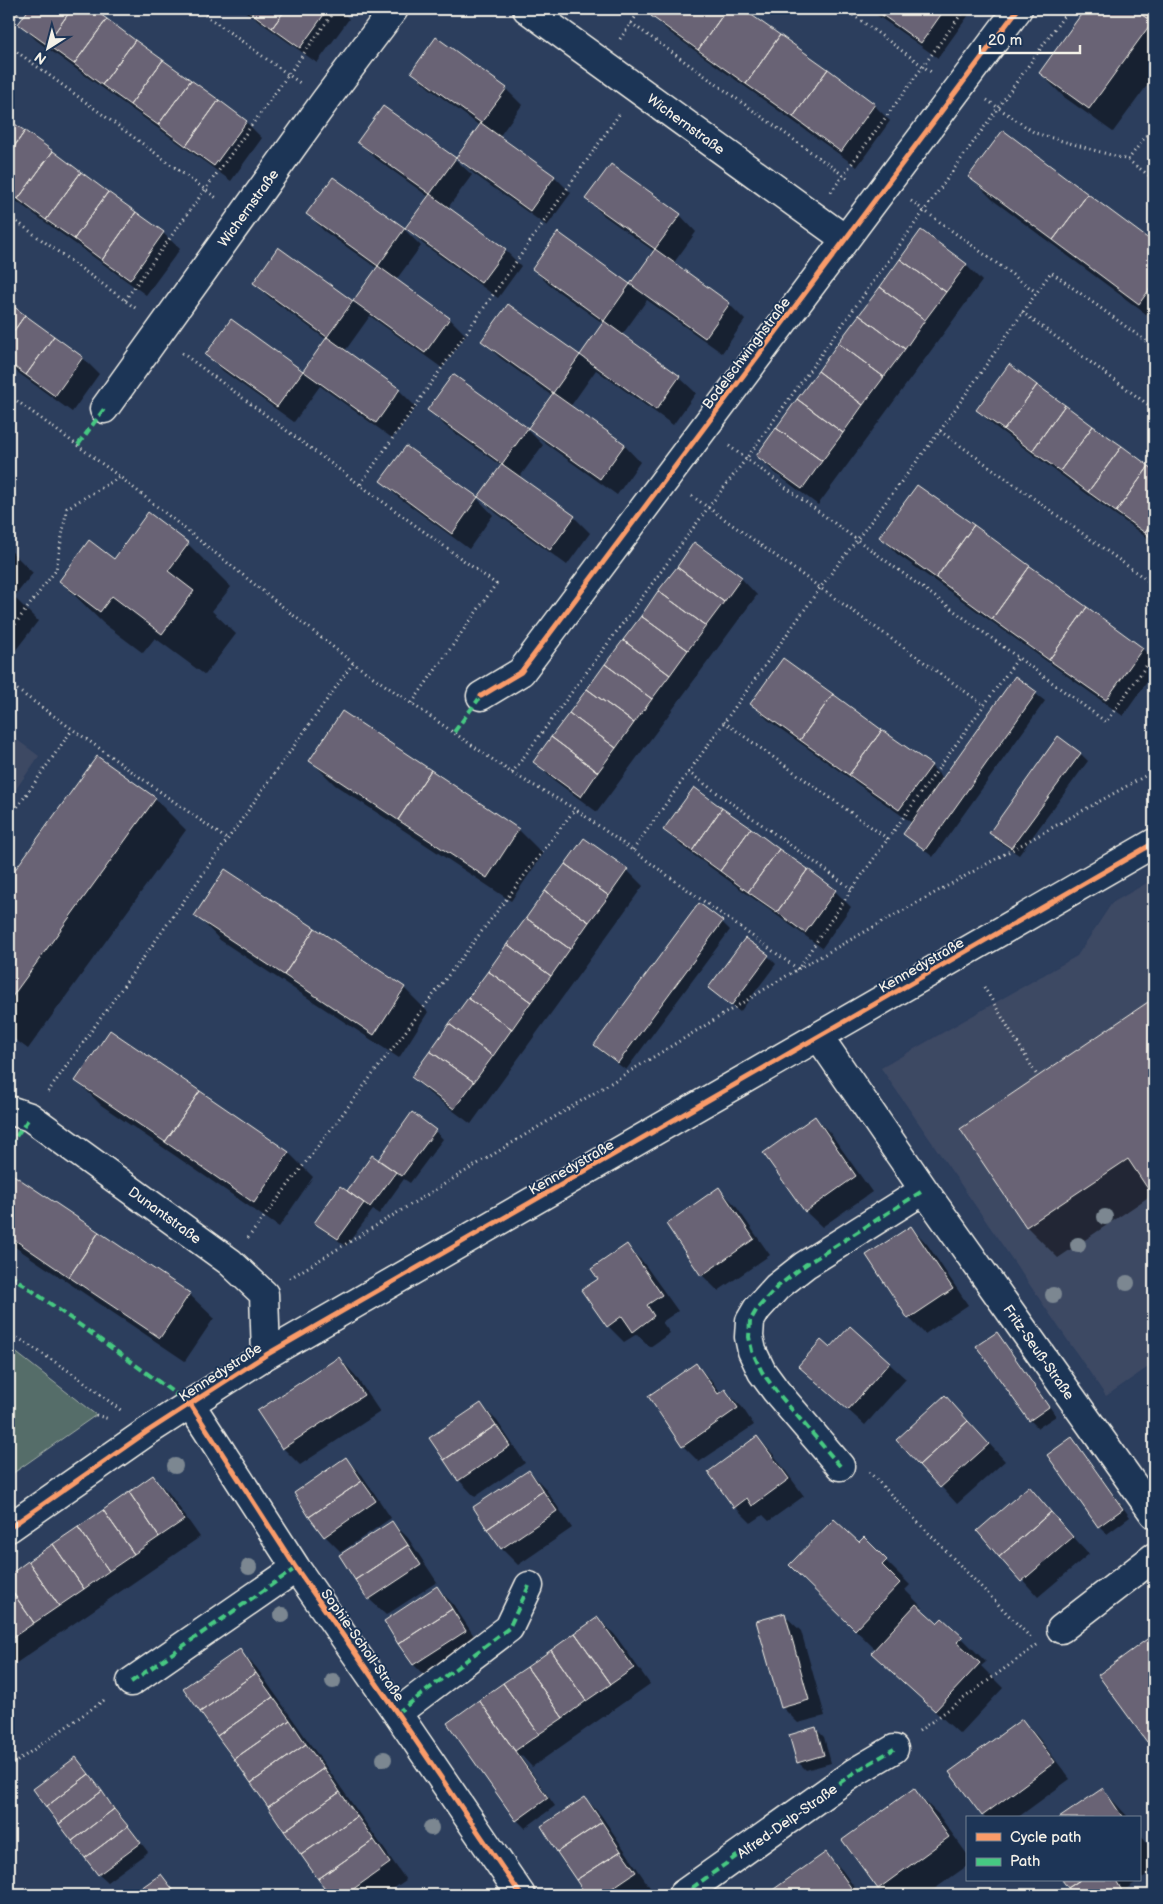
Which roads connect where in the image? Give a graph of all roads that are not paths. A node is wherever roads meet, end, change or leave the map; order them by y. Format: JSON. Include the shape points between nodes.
{"nodes":[{"id":1,"x":394,"y":9,"type":"edge"},
{"id":2,"x":526,"y":9,"type":"edge"},
{"id":3,"x":1018,"y":9,"type":"edge"},
{"id":4,"x":845,"y":239,"type":"junction"},
{"id":5,"x":104,"y":409,"type":"dead end"},
{"id":6,"x":481,"y":696,"type":"dead end"},
{"id":7,"x":1154,"y":843,"type":"edge"},
{"id":8,"x":819,"y":1037,"type":"junction"},
{"id":9,"x":20,"y":1113,"type":"edge"},
{"id":10,"x":924,"y":1190,"type":"junction"},
{"id":11,"x":266,"y":1355,"type":"junction"},
{"id":12,"x":191,"y":1404,"type":"junction"},
{"id":13,"x":840,"y":1466,"type":"road end"},
{"id":14,"x":1154,"y":1514,"type":"edge"},
{"id":15,"x":9,"y":1528,"type":"edge"},
{"id":16,"x":1154,"y":1557,"type":"edge"},
{"id":17,"x":296,"y":1568,"type":"junction"},
{"id":18,"x":528,"y":1586,"type":"dead end"},
{"id":19,"x":1061,"y":1629,"type":"dead end"},
{"id":20,"x":131,"y":1682,"type":"road end"},
{"id":21,"x":397,"y":1713,"type":"junction"},
{"id":22,"x":894,"y":1749,"type":"road end"},
{"id":23,"x":521,"y":1895,"type":"edge"},
{"id":24,"x":682,"y":1895,"type":"edge"}],
"edges":[{"from":1,"to":5,"type":"street","name":"Wichernstraße"},
{"from":2,"to":4,"type":"street","name":"Wichernstraße"},
{"from":3,"to":4,"type":"street","name":"Bodelschwinghstraße"},
{"from":4,"to":6,"type":"street","name":"Bodelschwinghstraße","via":[[521,672]]},
{"from":7,"to":8,"type":"street","name":"Kennedystraße"},
{"from":8,"to":10,"type":"street","name":"Fritz-Seuß-Straße"},
{"from":8,"to":11,"type":"street","name":"Kennedystraße"},
{"from":9,"to":11,"type":"street","name":"Dunantstraße","via":[[230,1262],[264,1294]]},
{"from":10,"to":13,"type":"street","via":[[805,1265],[777,1287],[750,1321],[752,1351],[762,1372]]},
{"from":10,"to":14,"type":"street","name":"Fritz-Seuß-Straße"},
{"from":11,"to":12,"type":"street","name":"Kennedystraße"},
{"from":12,"to":15,"type":"street","name":"Kennedystraße"},
{"from":12,"to":17,"type":"street","name":"Sophie-Scholl-Straße"},
{"from":16,"to":19,"type":"street"},
{"from":17,"to":20,"type":"street"},
{"from":17,"to":21,"type":"street","name":"Sophie-Scholl-Straße"},
{"from":18,"to":21,"type":"street","name":"Sophie-Scholl-Straße","via":[[509,1628]]},
{"from":21,"to":23,"type":"street","name":"Sophie-Scholl-Straße"},
{"from":22,"to":24,"type":"street","name":"Alfred-Delp-Straße","via":[[855,1772]]}]}
